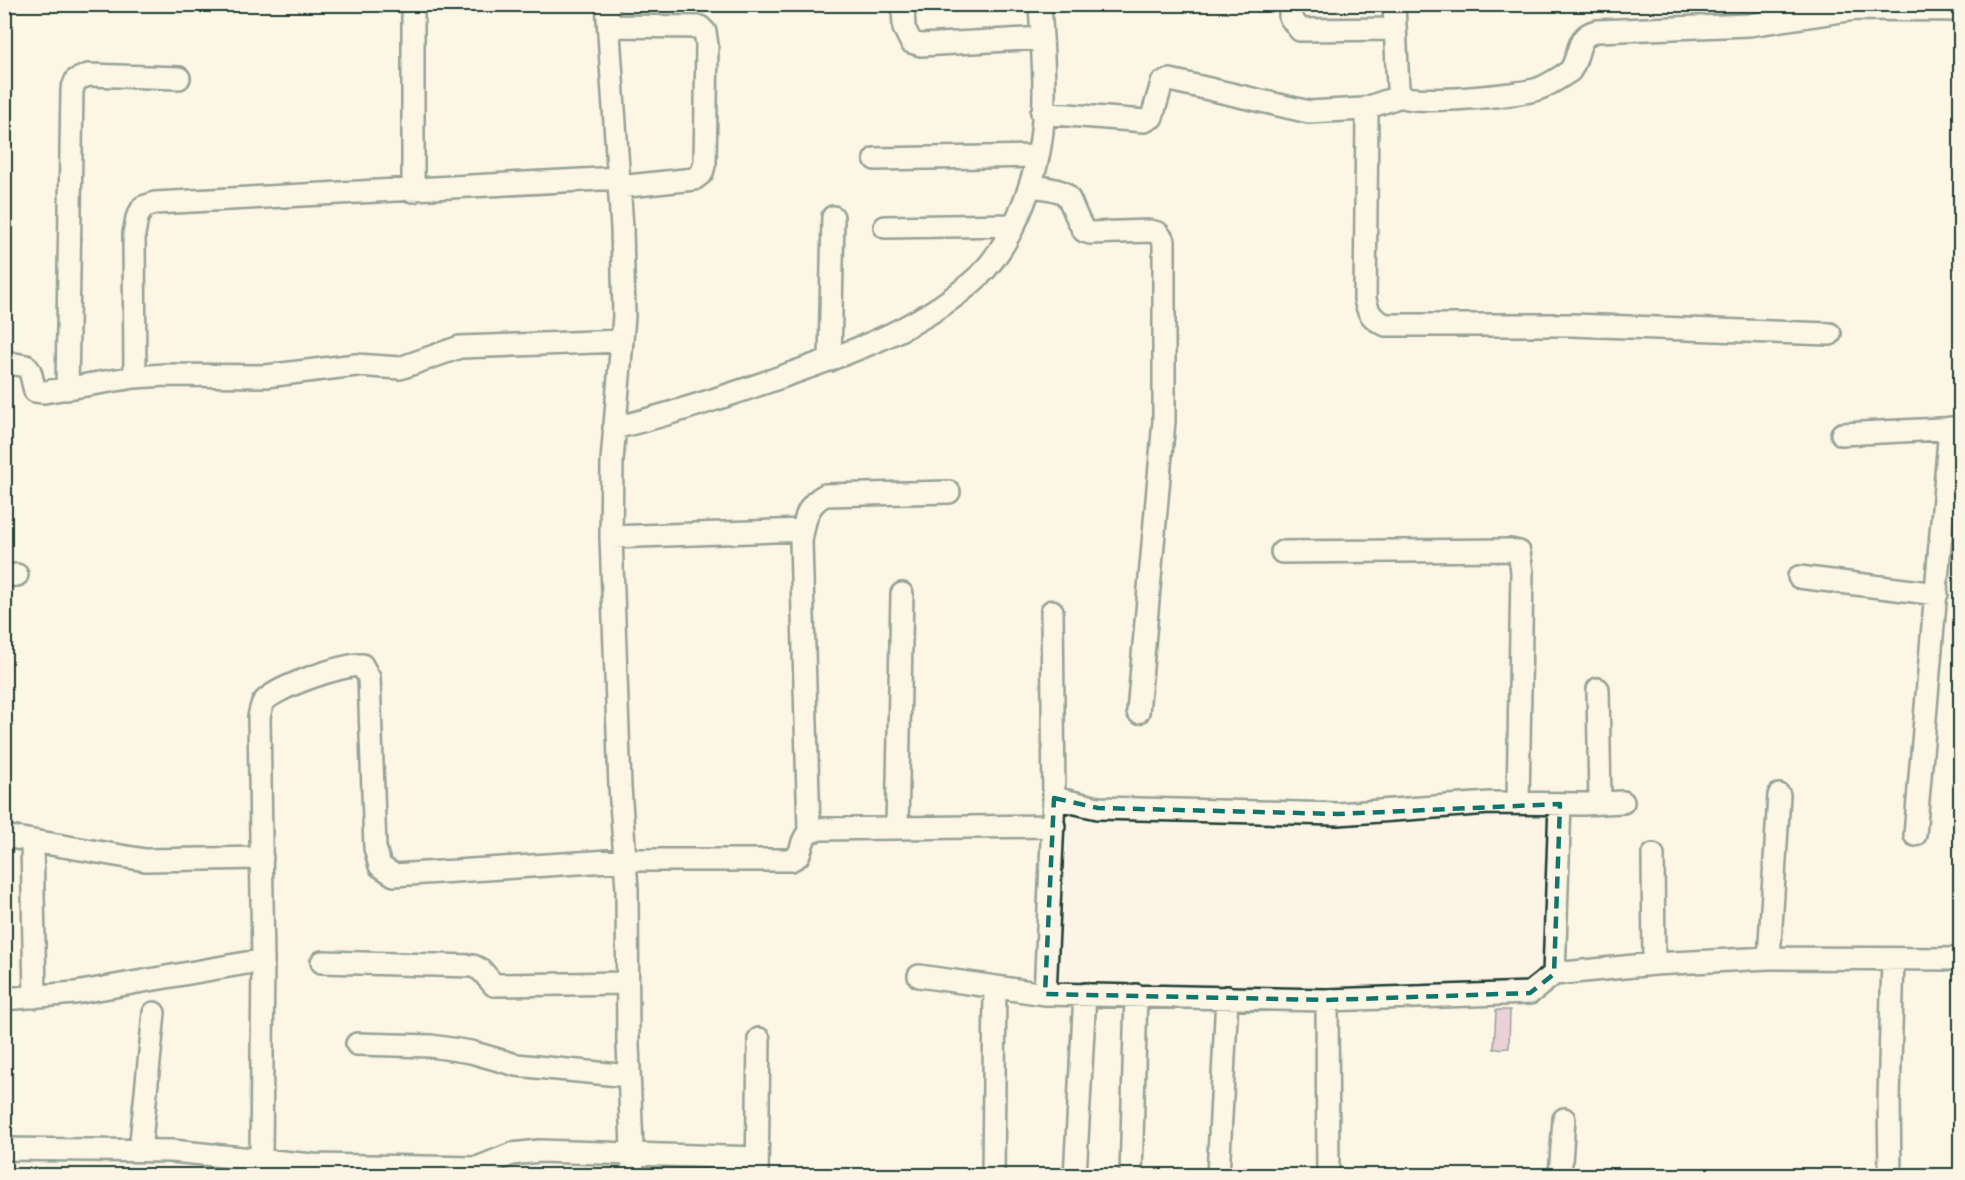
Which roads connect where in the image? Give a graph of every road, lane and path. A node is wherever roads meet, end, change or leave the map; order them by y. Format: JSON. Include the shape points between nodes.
{"nodes":[{"id":1,"x":413,"y":4,"type":"edge"},
{"id":2,"x":608,"y":4,"type":"edge"},
{"id":3,"x":903,"y":4,"type":"edge"},
{"id":4,"x":1040,"y":4,"type":"edge"},
{"id":5,"x":1290,"y":4,"type":"edge"},
{"id":6,"x":1394,"y":4,"type":"edge"},
{"id":7,"x":1960,"y":10,"type":"edge"},
{"id":8,"x":1784,"y":13,"type":"edge"},
{"id":9,"x":609,"y":26,"type":"junction"},
{"id":10,"x":1395,"y":29,"type":"junction"},
{"id":11,"x":1042,"y":38,"type":"junction"},
{"id":12,"x":179,"y":78,"type":"dead end"},
{"id":13,"x":1401,"y":96,"type":"junction"},
{"id":14,"x":1363,"y":109,"type":"junction"},
{"id":15,"x":1042,"y":113,"type":"junction"},
{"id":16,"x":1038,"y":156,"type":"junction"},
{"id":17,"x":875,"y":159,"type":"dead end"},
{"id":18,"x":619,"y":183,"type":"junction"},
{"id":19,"x":1030,"y":186,"type":"junction"},
{"id":20,"x":413,"y":191,"type":"junction"},
{"id":21,"x":833,"y":217,"type":"dead end"},
{"id":22,"x":1013,"y":225,"type":"junction"},
{"id":23,"x":885,"y":227,"type":"dead end"},
{"id":24,"x":1830,"y":334,"type":"dead end"},
{"id":25,"x":622,"y":341,"type":"junction"},
{"id":26,"x":830,"y":360,"type":"junction"},
{"id":27,"x":4,"y":362,"type":"edge"},
{"id":28,"x":135,"y":377,"type":"junction"},
{"id":29,"x":67,"y":389,"type":"junction"},
{"id":30,"x":614,"y":428,"type":"junction"},
{"id":31,"x":1955,"y":428,"type":"edge"},
{"id":32,"x":1842,"y":434,"type":"dead end"},
{"id":33,"x":949,"y":492,"type":"dead end"},
{"id":34,"x":803,"y":530,"type":"junction"},
{"id":35,"x":611,"y":537,"type":"junction"},
{"id":36,"x":1282,"y":552,"type":"dead end"},
{"id":37,"x":1799,"y":577,"type":"dead end"},
{"id":38,"x":902,"y":594,"type":"dead end"},
{"id":39,"x":1937,"y":594,"type":"junction"},
{"id":40,"x":1052,"y":611,"type":"dead end"},
{"id":41,"x":1598,"y":689,"type":"dead end"},
{"id":42,"x":1138,"y":712,"type":"dead end"},
{"id":43,"x":1779,"y":795,"type":"dead end"},
{"id":44,"x":1054,"y":798,"type":"junction"},
{"id":45,"x":1623,"y":802,"type":"dead end"},
{"id":46,"x":1518,"y":803,"type":"junction"},
{"id":47,"x":1600,"y":803,"type":"junction"},
{"id":48,"x":1560,"y":804,"type":"junction"},
{"id":49,"x":1054,"y":826,"type":"junction"},
{"id":50,"x":897,"y":828,"type":"junction"},
{"id":51,"x":809,"y":831,"type":"junction"},
{"id":52,"x":4,"y":836,"type":"edge"},
{"id":53,"x":1915,"y":836,"type":"dead end"},
{"id":54,"x":32,"y":841,"type":"junction"},
{"id":55,"x":1653,"y":855,"type":"dead end"},
{"id":56,"x":262,"y":858,"type":"junction"},
{"id":57,"x":624,"y":860,"type":"junction"},
{"id":58,"x":1769,"y":958,"type":"junction"},
{"id":59,"x":1893,"y":959,"type":"junction"},
{"id":60,"x":1960,"y":959,"type":"edge"},
{"id":61,"x":263,"y":960,"type":"junction"},
{"id":62,"x":322,"y":962,"type":"dead end"},
{"id":63,"x":1654,"y":964,"type":"junction"},
{"id":64,"x":1554,"y":974,"type":"junction"},
{"id":65,"x":920,"y":976,"type":"dead end"},
{"id":66,"x":627,"y":983,"type":"junction"},
{"id":67,"x":995,"y":987,"type":"junction"},
{"id":68,"x":1045,"y":994,"type":"junction"},
{"id":69,"x":1085,"y":994,"type":"junction"},
{"id":70,"x":1136,"y":995,"type":"junction"},
{"id":71,"x":35,"y":997,"type":"junction"},
{"id":72,"x":1227,"y":997,"type":"junction"},
{"id":73,"x":4,"y":999,"type":"edge"},
{"id":74,"x":1327,"y":1000,"type":"junction"},
{"id":75,"x":154,"y":1013,"type":"dead end"},
{"id":76,"x":759,"y":1040,"type":"dead end"},
{"id":77,"x":357,"y":1044,"type":"dead end"},
{"id":78,"x":629,"y":1076,"type":"junction"},
{"id":79,"x":1564,"y":1119,"type":"dead end"},
{"id":80,"x":4,"y":1149,"type":"edge"},
{"id":81,"x":140,"y":1150,"type":"junction"},
{"id":82,"x":249,"y":1164,"type":"edge"},
{"id":83,"x":633,"y":1165,"type":"edge"},
{"id":84,"x":757,"y":1167,"type":"edge"},
{"id":85,"x":993,"y":1176,"type":"edge"},
{"id":86,"x":1075,"y":1176,"type":"edge"},
{"id":87,"x":1131,"y":1176,"type":"edge"},
{"id":88,"x":1218,"y":1176,"type":"edge"},
{"id":89,"x":1328,"y":1176,"type":"edge"},
{"id":90,"x":1560,"y":1176,"type":"edge"},
{"id":91,"x":1890,"y":1176,"type":"edge"}],
"edges":[{"from":1,"to":20,"type":"street"},
{"from":2,"to":9,"type":"street"},
{"from":3,"to":11,"type":"street","via":[[906,37],[921,45]]},
{"from":4,"to":11,"type":"street"},
{"from":5,"to":10,"type":"street","via":[[1290,17],[1300,30]]},
{"from":6,"to":10,"type":"street"},
{"from":7,"to":8,"type":"street"},
{"from":8,"to":13,"type":"street","via":[[1749,25],[1588,33],[1582,38],[1570,71],[1539,89],[1417,100]]},
{"from":9,"to":18,"type":"street"},
{"from":9,"to":18,"type":"street","via":[[700,27],[707,45],[702,173],[694,179]]},
{"from":10,"to":13,"type":"street"},
{"from":11,"to":15,"type":"street"},
{"from":12,"to":29,"type":"street","via":[[88,75],[76,80],[72,90]]},
{"from":13,"to":14,"type":"street"},
{"from":14,"to":15,"type":"street","via":[[1309,112],[1170,80],[1162,83],[1152,117],[1145,121]]},
{"from":14,"to":24,"type":"street","via":[[1367,117],[1365,299],[1375,321],[1386,325],[1571,325]]},
{"from":15,"to":16,"type":"street"},
{"from":16,"to":17,"type":"street"},
{"from":16,"to":19,"type":"street"},
{"from":18,"to":20,"type":"street"},
{"from":18,"to":25,"type":"street","via":[[624,286]]},
{"from":19,"to":22,"type":"street"},
{"from":19,"to":42,"type":"street","via":[[1065,192],[1084,231],[1150,231],[1158,232],[1164,241],[1164,432]]},
{"from":20,"to":28,"type":"street","via":[[155,203],[143,207],[134,234]]},
{"from":21,"to":26,"type":"street"},
{"from":22,"to":23,"type":"street"},
{"from":22,"to":26,"type":"street","via":[[981,274],[954,297],[894,335]]},
{"from":25,"to":28,"type":"street","via":[[460,347],[400,368],[356,365],[266,376]]},
{"from":25,"to":30,"type":"street"},
{"from":26,"to":30,"type":"street","via":[[698,406]]},
{"from":27,"to":29,"type":"street","via":[[26,366],[35,391]]},
{"from":28,"to":29,"type":"street"},
{"from":30,"to":35,"type":"street"},
{"from":31,"to":32,"type":"street"},
{"from":31,"to":39,"type":"street"},
{"from":33,"to":34,"type":"street","via":[[825,495],[815,500],[806,514]]},
{"from":34,"to":35,"type":"street"},
{"from":34,"to":51,"type":"street"},
{"from":35,"to":57,"type":"street"},
{"from":36,"to":46,"type":"street","via":[[1519,552],[1522,572]]},
{"from":37,"to":39,"type":"street"},
{"from":38,"to":50,"type":"street"},
{"from":39,"to":53,"type":"street"},
{"from":40,"to":44,"type":"street"},
{"from":41,"to":47,"type":"street"},
{"from":43,"to":58,"type":"street"},
{"from":44,"to":46,"type":"street","via":[[1098,808],[1338,814]]},
{"from":44,"to":49,"type":"street"},
{"from":45,"to":47,"type":"street"},
{"from":46,"to":48,"type":"street"},
{"from":47,"to":48,"type":"street"},
{"from":48,"to":64,"type":"street"},
{"from":49,"to":50,"type":"street"},
{"from":49,"to":68,"type":"street"},
{"from":50,"to":51,"type":"street"},
{"from":51,"to":57,"type":"street","via":[[803,837],[798,856],[791,860]]},
{"from":52,"to":54,"type":"street"},
{"from":54,"to":56,"type":"street","via":[[145,860]]},
{"from":54,"to":71,"type":"street"},
{"from":55,"to":63,"type":"street"},
{"from":56,"to":57,"type":"street","via":[[259,717],[264,703],[283,690],[350,664],[362,666],[369,678],[375,848],[380,866],[394,875]]},
{"from":56,"to":61,"type":"street"},
{"from":57,"to":66,"type":"street"},
{"from":58,"to":59,"type":"street"},
{"from":58,"to":63,"type":"street"},
{"from":59,"to":60,"type":"street"},
{"from":59,"to":91,"type":"street"},
{"from":61,"to":71,"type":"street"},
{"from":61,"to":82,"type":"street"},
{"from":62,"to":66,"type":"street","via":[[473,966],[494,985]]},
{"from":63,"to":64,"type":"street"},
{"from":64,"to":74,"type":"street","via":[[1530,993]]},
{"from":65,"to":67,"type":"street"},
{"from":66,"to":78,"type":"street"},
{"from":67,"to":68,"type":"street"},
{"from":67,"to":85,"type":"street"},
{"from":68,"to":69,"type":"street"},
{"from":69,"to":70,"type":"street"},
{"from":69,"to":86,"type":"street"},
{"from":70,"to":72,"type":"street"},
{"from":70,"to":87,"type":"street"},
{"from":71,"to":73,"type":"street"},
{"from":72,"to":74,"type":"street"},
{"from":72,"to":88,"type":"street"},
{"from":74,"to":89,"type":"street"},
{"from":75,"to":81,"type":"street"},
{"from":76,"to":84,"type":"street"},
{"from":77,"to":78,"type":"street","via":[[431,1046],[516,1065]]},
{"from":78,"to":83,"type":"street"},
{"from":79,"to":90,"type":"street"},
{"from":80,"to":81,"type":"street"},
{"from":81,"to":82,"type":"street"},
{"from":82,"to":83,"type":"street","via":[[477,1168],[512,1154],[538,1151]]},
{"from":83,"to":84,"type":"street"}]}
